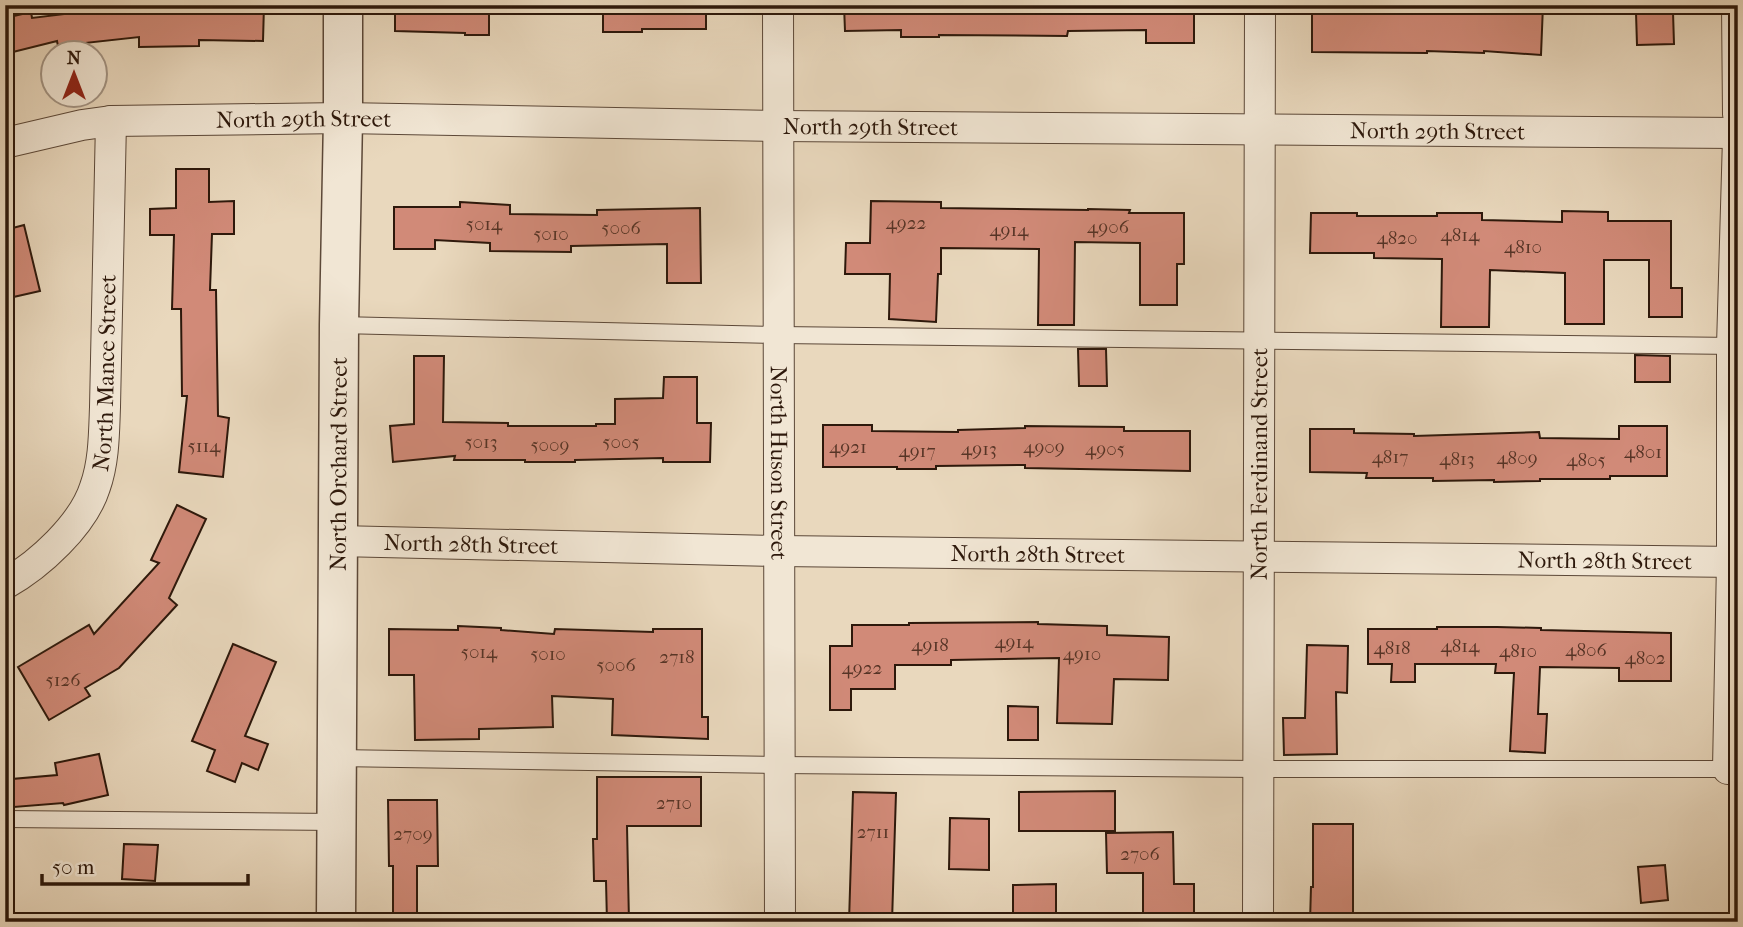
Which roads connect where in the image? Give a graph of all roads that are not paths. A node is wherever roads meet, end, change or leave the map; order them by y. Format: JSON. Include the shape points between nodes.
{"nodes":[{"id":1,"x":343,"y":5,"type":"edge"},
{"id":2,"x":778,"y":5,"type":"edge"},
{"id":3,"x":1260,"y":5,"type":"edge"},
{"id":4,"x":1737,"y":5,"type":"edge"},
{"id":5,"x":1738,"y":114,"type":"edge"},
{"id":6,"x":343,"y":118,"type":"junction"},
{"id":7,"x":111,"y":121,"type":"junction"},
{"id":8,"x":778,"y":126,"type":"junction"},
{"id":9,"x":1258,"y":129,"type":"junction"},
{"id":10,"x":1738,"y":136,"type":"edge"},
{"id":11,"x":5,"y":143,"type":"edge"},
{"id":12,"x":339,"y":325,"type":"junction"},
{"id":13,"x":779,"y":335,"type":"junction"},
{"id":14,"x":1258,"y":340,"type":"junction"},
{"id":15,"x":1735,"y":346,"type":"edge"},
{"id":16,"x":338,"y":541,"type":"junction"},
{"id":17,"x":779,"y":551,"type":"junction"},
{"id":18,"x":1258,"y":557,"type":"junction"},
{"id":19,"x":1735,"y":562,"type":"edge"},
{"id":20,"x":5,"y":584,"type":"edge"},
{"id":21,"x":337,"y":758,"type":"junction"},
{"id":22,"x":779,"y":765,"type":"junction"},
{"id":23,"x":1258,"y":769,"type":"junction"},
{"id":24,"x":1733,"y":769,"type":"edge"},
{"id":25,"x":5,"y":819,"type":"edge"},
{"id":26,"x":337,"y":822,"type":"junction"},
{"id":27,"x":336,"y":922,"type":"edge"},
{"id":28,"x":780,"y":922,"type":"edge"},
{"id":29,"x":1258,"y":922,"type":"edge"}],
"edges":[{"from":1,"to":6,"type":"street","name":"North Orchard Street"},
{"from":2,"to":8,"type":"street","name":"North Huson Street"},
{"from":3,"to":9,"type":"street","name":"North Ferdinand Street"},
{"from":4,"to":5,"type":"street"},
{"from":6,"to":7,"type":"street","name":"North 29th Street"},
{"from":6,"to":8,"type":"street","name":"North 29th Street"},
{"from":6,"to":12,"type":"street","name":"North Orchard Street"},
{"from":7,"to":11,"type":"street","name":"North 29th Street"},
{"from":7,"to":20,"type":"street","name":"North Mance Street","via":[[105,407],[95,488],[77,522],[44,557]]},
{"from":8,"to":9,"type":"street","name":"North 29th Street"},
{"from":8,"to":13,"type":"street","name":"North Huson Street"},
{"from":9,"to":10,"type":"street","name":"North 29th Street"},
{"from":9,"to":14,"type":"street","name":"North Ferdinand Street"},
{"from":10,"to":15,"type":"street"},
{"from":12,"to":13,"type":"lane"},
{"from":12,"to":16,"type":"street","name":"North Orchard Street"},
{"from":13,"to":14,"type":"lane"},
{"from":13,"to":17,"type":"street","name":"North Huson Street"},
{"from":14,"to":15,"type":"lane"},
{"from":14,"to":18,"type":"street","name":"North Ferdinand Street"},
{"from":15,"to":19,"type":"street"},
{"from":16,"to":17,"type":"street","name":"North 28th Street"},
{"from":16,"to":21,"type":"street","name":"North Orchard Street"},
{"from":17,"to":18,"type":"street","name":"North 28th Street"},
{"from":17,"to":22,"type":"street","name":"North Huson Street"},
{"from":18,"to":19,"type":"street","name":"North 28th Street"},
{"from":18,"to":23,"type":"street","name":"North Ferdinand Street"},
{"from":19,"to":24,"type":"street"},
{"from":21,"to":22,"type":"lane"},
{"from":21,"to":26,"type":"street","name":"North Orchard Street"},
{"from":22,"to":23,"type":"lane"},
{"from":22,"to":28,"type":"street","name":"North Huson Street"},
{"from":23,"to":24,"type":"lane"},
{"from":23,"to":29,"type":"street","name":"North Ferdinand Street"},
{"from":25,"to":26,"type":"lane"},
{"from":26,"to":27,"type":"street","name":"North Orchard Street"}]}
